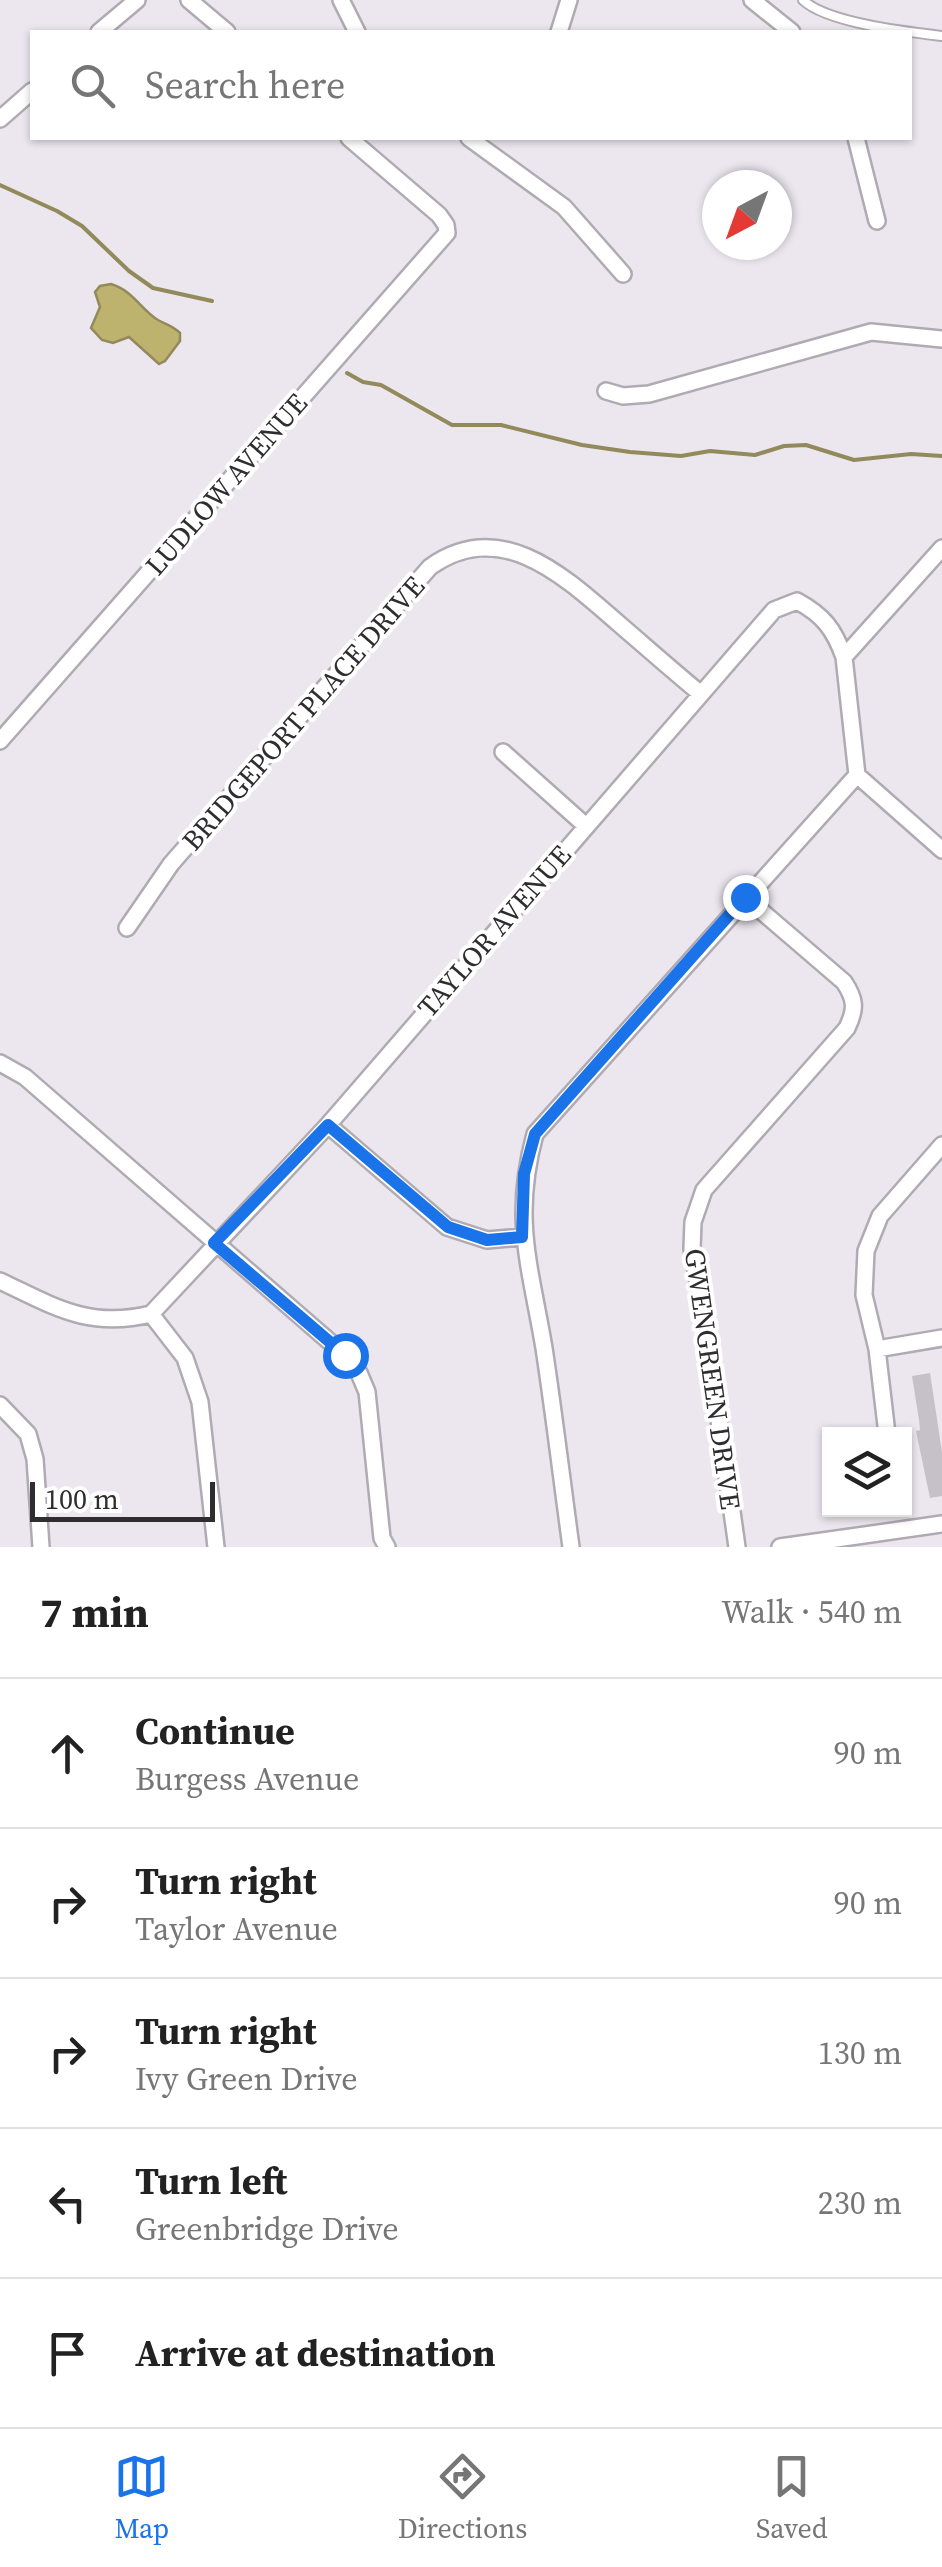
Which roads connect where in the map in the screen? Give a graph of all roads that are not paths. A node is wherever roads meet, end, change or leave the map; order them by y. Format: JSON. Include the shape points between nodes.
{"nodes":[{"id":1,"x":136,"y":0,"type":"edge"},
{"id":2,"x":189,"y":0,"type":"edge"},
{"id":3,"x":340,"y":0,"type":"edge"},
{"id":4,"x":570,"y":0,"type":"edge"},
{"id":5,"x":752,"y":0,"type":"edge"},
{"id":6,"x":803,"y":0,"type":"edge"},
{"id":7,"x":101,"y":30,"type":"edge"},
{"id":8,"x":225,"y":30,"type":"edge"},
{"id":9,"x":356,"y":30,"type":"edge"},
{"id":10,"x":560,"y":30,"type":"edge"},
{"id":11,"x":790,"y":30,"type":"edge"},
{"id":12,"x":900,"y":30,"type":"edge"},
{"id":13,"x":912,"y":32,"type":"edge"},
{"id":14,"x":942,"y":36,"type":"edge"},
{"id":15,"x":30,"y":93,"type":"edge"},
{"id":16,"x":0,"y":119,"type":"edge"},
{"id":17,"x":351,"y":140,"type":"edge"},
{"id":18,"x":471,"y":140,"type":"edge"},
{"id":19,"x":857,"y":140,"type":"edge"},
{"id":20,"x":877,"y":221,"type":"dead end"},
{"id":21,"x":623,"y":274,"type":"dead end"},
{"id":22,"x":942,"y":340,"type":"edge"},
{"id":23,"x":606,"y":391,"type":"dead end"},
{"id":24,"x":942,"y":548,"type":"edge"},
{"id":25,"x":844,"y":657,"type":"junction"},
{"id":26,"x":701,"y":694,"type":"junction"},
{"id":27,"x":0,"y":742,"type":"edge"},
{"id":28,"x":503,"y":752,"type":"dead end"},
{"id":29,"x":857,"y":775,"type":"junction"},
{"id":30,"x":586,"y":826,"type":"junction"},
{"id":31,"x":942,"y":850,"type":"edge"},
{"id":32,"x":745,"y":897,"type":"junction"},
{"id":33,"x":127,"y":928,"type":"dead end"},
{"id":34,"x":0,"y":1063,"type":"edge"},
{"id":35,"x":328,"y":1125,"type":"junction"},
{"id":36,"x":942,"y":1145,"type":"edge"},
{"id":37,"x":522,"y":1237,"type":"junction"},
{"id":38,"x":214,"y":1243,"type":"junction"},
{"id":39,"x":4,"y":1282,"type":"edge"},
{"id":40,"x":0,"y":1302,"type":"edge"},
{"id":41,"x":151,"y":1314,"type":"junction"},
{"id":42,"x":942,"y":1338,"type":"edge"},
{"id":43,"x":877,"y":1349,"type":"junction"},
{"id":44,"x":0,"y":1406,"type":"edge"},
{"id":45,"x":887,"y":1427,"type":"edge"},
{"id":46,"x":898,"y":1517,"type":"edge"},
{"id":47,"x":942,"y":1524,"type":"edge"},
{"id":48,"x":900,"y":1530,"type":"junction"},
{"id":49,"x":40,"y":1547,"type":"edge"},
{"id":50,"x":216,"y":1547,"type":"edge"},
{"id":51,"x":387,"y":1547,"type":"edge"},
{"id":52,"x":572,"y":1547,"type":"edge"},
{"id":53,"x":737,"y":1547,"type":"edge"},
{"id":54,"x":780,"y":1547,"type":"edge"}],
"edges":[{"from":1,"to":7,"type":"street"},
{"from":2,"to":8,"type":"street"},
{"from":3,"to":9,"type":"street"},
{"from":4,"to":10,"type":"street"},
{"from":5,"to":11,"type":"street"},
{"from":6,"to":12,"type":"lane","via":[[812,9]]},
{"from":13,"to":14,"type":"lane"},
{"from":15,"to":16,"type":"street"},
{"from":17,"to":27,"type":"street","name":"LUDLOW AVENUE","via":[[446,225],[447,233]]},
{"from":18,"to":21,"type":"street","via":[[564,207]]},
{"from":19,"to":20,"type":"street"},
{"from":22,"to":23,"type":"street","via":[[871,332],[649,394]]},
{"from":24,"to":25,"type":"street"},
{"from":25,"to":26,"type":"street","name":"TAYLOR AVENUE","via":[[834,630],[797,602],[774,610]]},
{"from":25,"to":29,"type":"street"},
{"from":26,"to":30,"type":"street","name":"TAYLOR AVENUE"},
{"from":26,"to":33,"type":"street","name":"BRIDGEPORT PLACE DRIVE","via":[[554,572],[504,550],[455,552],[430,568],[170,864]]},
{"from":28,"to":30,"type":"street"},
{"from":29,"to":31,"type":"street"},
{"from":29,"to":32,"type":"street"},
{"from":30,"to":35,"type":"street","name":"TAYLOR AVENUE"},
{"from":32,"to":37,"type":"street","via":[[535,1134],[524,1174]]},
{"from":32,"to":53,"type":"street","name":"GWENGREEN DRIVE","via":[[855,998],[847,1028],[704,1190],[692,1222]]},
{"from":34,"to":38,"type":"street","via":[[25,1077]]},
{"from":35,"to":37,"type":"street","via":[[448,1227],[487,1240]]},
{"from":35,"to":38,"type":"street","name":"TAYLOR AVENUE"},
{"from":36,"to":43,"type":"street","via":[[880,1216],[866,1252],[864,1294]]},
{"from":37,"to":52,"type":"street"},
{"from":38,"to":41,"type":"street","name":"TAYLOR AVENUE"},
{"from":38,"to":51,"type":"street","via":[[360,1374]]},
{"from":39,"to":40,"type":"street"},
{"from":39,"to":41,"type":"street","via":[[90,1320]]},
{"from":41,"to":50,"type":"street","via":[[185,1358],[200,1402]]},
{"from":42,"to":43,"type":"street"},
{"from":43,"to":45,"type":"street"},
{"from":44,"to":49,"type":"street","via":[[28,1434],[36,1459]]},
{"from":46,"to":48,"type":"street"},
{"from":47,"to":48,"type":"street"},
{"from":48,"to":54,"type":"street"}]}
